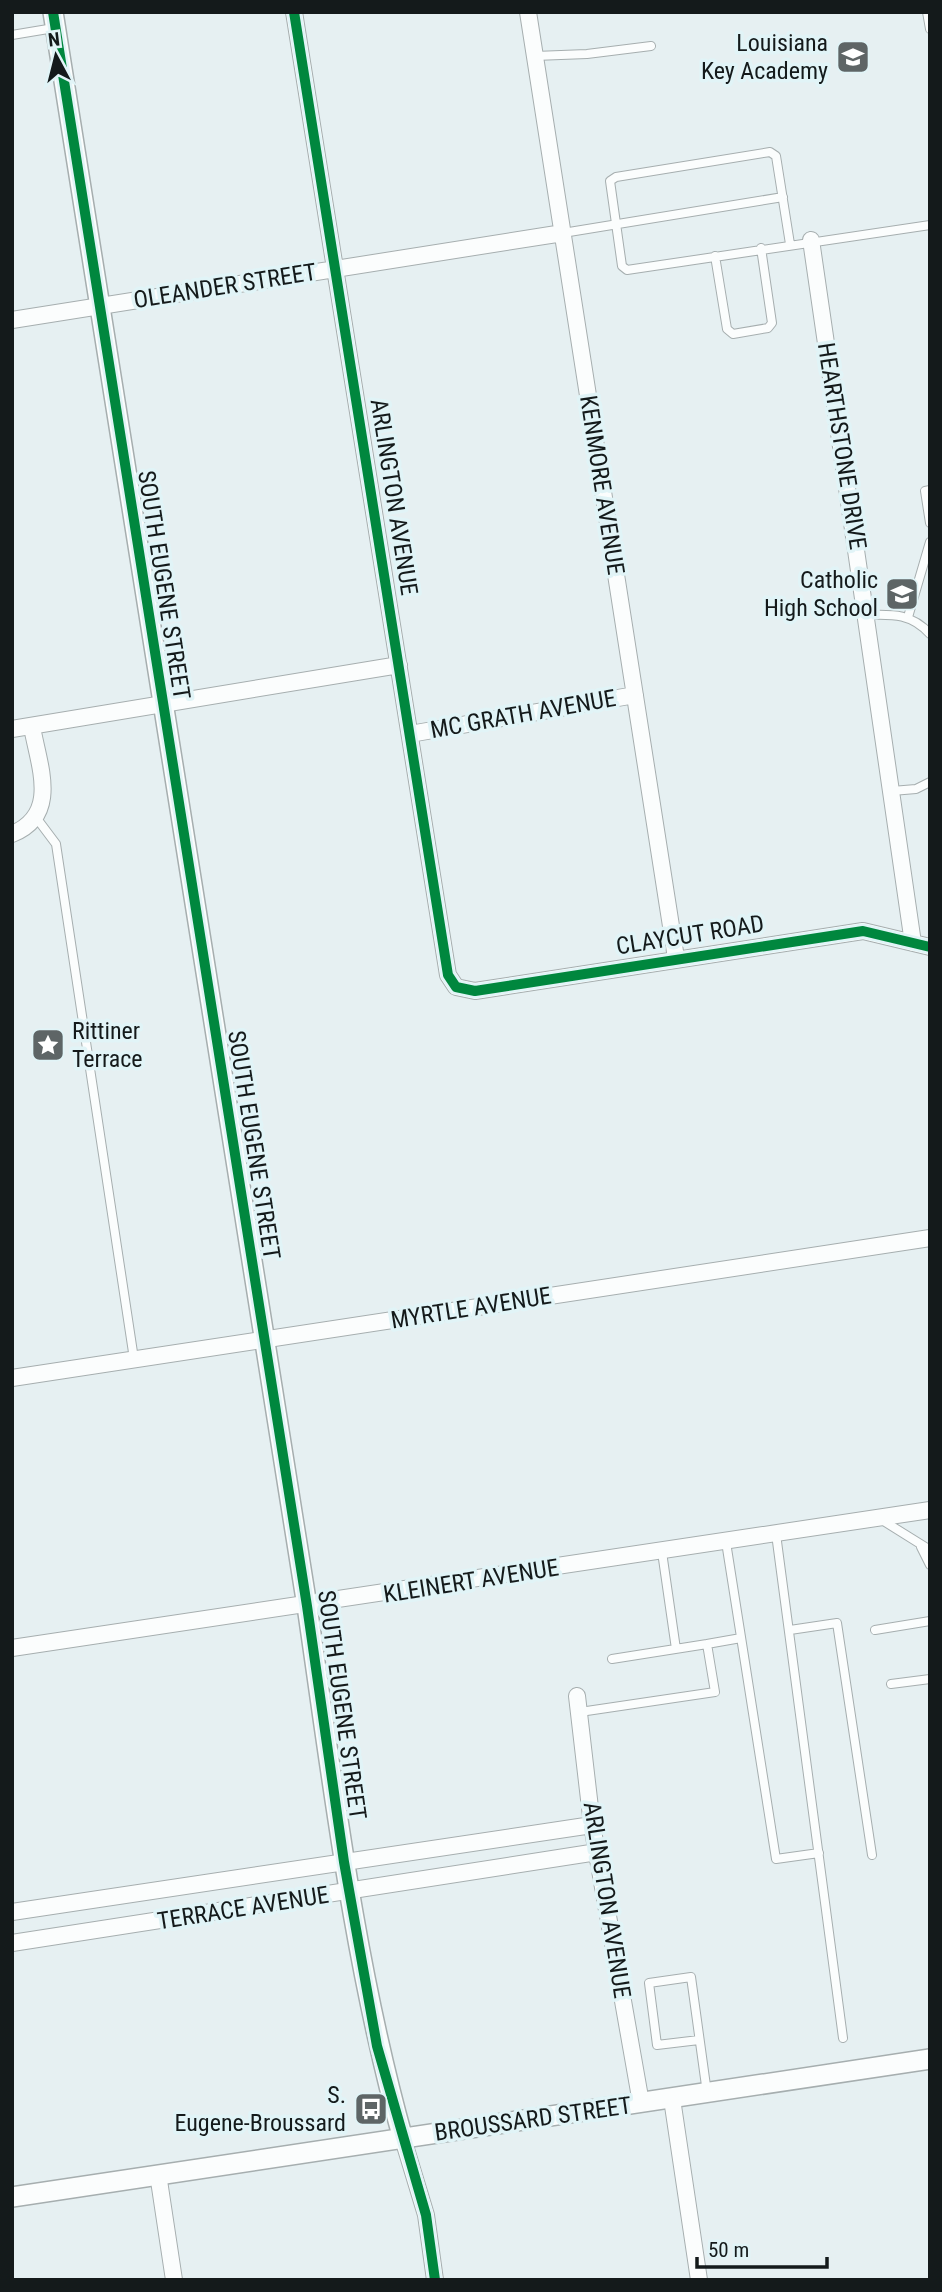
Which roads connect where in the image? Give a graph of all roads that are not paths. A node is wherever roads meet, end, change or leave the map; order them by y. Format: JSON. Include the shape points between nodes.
{"nodes":[{"id":1,"x":294,"y":12,"type":"edge"},
{"id":2,"x":528,"y":12,"type":"edge"},
{"id":3,"x":927,"y":12,"type":"edge"},
{"id":4,"x":55,"y":20,"type":"edge"},
{"id":5,"x":930,"y":29,"type":"edge"},
{"id":6,"x":12,"y":35,"type":"edge"},
{"id":7,"x":651,"y":46,"type":"dead end"},
{"id":8,"x":535,"y":56,"type":"junction"},
{"id":9,"x":783,"y":197,"type":"junction"},
{"id":10,"x":616,"y":224,"type":"junction"},
{"id":11,"x":930,"y":225,"type":"edge"},
{"id":12,"x":563,"y":233,"type":"junction"},
{"id":13,"x":811,"y":240,"type":"junction"},
{"id":14,"x":790,"y":244,"type":"junction"},
{"id":15,"x":761,"y":248,"type":"junction"},
{"id":16,"x":715,"y":256,"type":"junction"},
{"id":17,"x":336,"y":268,"type":"junction"},
{"id":18,"x":99,"y":305,"type":"junction"},
{"id":19,"x":12,"y":320,"type":"edge"},
{"id":20,"x":930,"y":490,"type":"edge"},
{"id":21,"x":930,"y":523,"type":"edge"},
{"id":22,"x":930,"y":542,"type":"edge"},
{"id":23,"x":867,"y":615,"type":"junction"},
{"id":24,"x":908,"y":617,"type":"junction"},
{"id":25,"x":930,"y":634,"type":"edge"},
{"id":26,"x":399,"y":665,"type":"junction"},
{"id":27,"x":635,"y":695,"type":"junction"},
{"id":28,"x":162,"y":704,"type":"junction"},
{"id":29,"x":32,"y":727,"type":"junction"},
{"id":30,"x":12,"y":729,"type":"edge"},
{"id":31,"x":410,"y":734,"type":"junction"},
{"id":32,"x":930,"y":782,"type":"edge"},
{"id":33,"x":892,"y":792,"type":"junction"},
{"id":34,"x":35,"y":816,"type":"junction"},
{"id":35,"x":12,"y":834,"type":"edge"},
{"id":36,"x":913,"y":943,"type":"junction"},
{"id":37,"x":930,"y":947,"type":"edge"},
{"id":38,"x":676,"y":958,"type":"junction"},
{"id":39,"x":456,"y":987,"type":"joint"},
{"id":40,"x":930,"y":1238,"type":"edge"},
{"id":41,"x":264,"y":1339,"type":"junction"},
{"id":42,"x":134,"y":1359,"type":"junction"},
{"id":43,"x":12,"y":1378,"type":"edge"},
{"id":44,"x":930,"y":1510,"type":"edge"},
{"id":45,"x":880,"y":1518,"type":"junction"},
{"id":46,"x":776,"y":1534,"type":"junction"},
{"id":47,"x":726,"y":1542,"type":"junction"},
{"id":48,"x":925,"y":1549,"type":"edge"},
{"id":49,"x":662,"y":1552,"type":"junction"},
{"id":50,"x":930,"y":1565,"type":"edge"},
{"id":51,"x":307,"y":1606,"type":"junction"},
{"id":52,"x":930,"y":1621,"type":"edge"},
{"id":53,"x":790,"y":1630,"type":"junction"},
{"id":54,"x":874,"y":1630,"type":"dead end"},
{"id":55,"x":741,"y":1638,"type":"junction"},
{"id":56,"x":707,"y":1644,"type":"junction"},
{"id":57,"x":12,"y":1647,"type":"edge"},
{"id":58,"x":676,"y":1649,"type":"junction"},
{"id":59,"x":612,"y":1659,"type":"dead end"},
{"id":60,"x":930,"y":1679,"type":"edge"},
{"id":61,"x":891,"y":1684,"type":"dead end"},
{"id":62,"x":578,"y":1704,"type":"joint"},
{"id":63,"x":592,"y":1825,"type":"junction"},
{"id":64,"x":597,"y":1852,"type":"junction"},
{"id":65,"x":819,"y":1853,"type":"junction"},
{"id":66,"x":872,"y":1855,"type":"dead end"},
{"id":67,"x":344,"y":1862,"type":"junction"},
{"id":68,"x":349,"y":1892,"type":"junction"},
{"id":69,"x":12,"y":1912,"type":"edge"},
{"id":70,"x":12,"y":1943,"type":"edge"},
{"id":71,"x":843,"y":2038,"type":"dead end"},
{"id":72,"x":699,"y":2040,"type":"junction"},
{"id":73,"x":929,"y":2061,"type":"edge"},
{"id":74,"x":706,"y":2093,"type":"junction"},
{"id":75,"x":671,"y":2099,"type":"junction"},
{"id":76,"x":641,"y":2103,"type":"junction"},
{"id":77,"x":403,"y":2138,"type":"junction"},
{"id":78,"x":158,"y":2174,"type":"junction"},
{"id":79,"x":12,"y":2197,"type":"edge"},
{"id":80,"x":174,"y":2280,"type":"edge"},
{"id":81,"x":435,"y":2280,"type":"edge"},
{"id":82,"x":699,"y":2280,"type":"edge"}],
"edges":[{"from":1,"to":17,"type":"street","name":"ARLINGTON AVENUE"},
{"from":2,"to":8,"type":"street","name":"KENMORE AVENUE"},
{"from":3,"to":5,"type":"lane"},
{"from":4,"to":6,"type":"lane"},
{"from":4,"to":18,"type":"street","name":"SOUTH EUGENE STREET"},
{"from":7,"to":8,"type":"lane"},
{"from":8,"to":12,"type":"street","name":"KENMORE AVENUE"},
{"from":9,"to":10,"type":"lane"},
{"from":9,"to":10,"type":"lane","via":[[776,156],[770,152],[610,181]]},
{"from":9,"to":14,"type":"lane"},
{"from":10,"to":12,"type":"lane"},
{"from":10,"to":16,"type":"lane","via":[[622,265],[627,270]]},
{"from":11,"to":13,"type":"lane"},
{"from":12,"to":17,"type":"street","name":"OLEANDER STREET"},
{"from":12,"to":27,"type":"street","name":"KENMORE AVENUE"},
{"from":13,"to":14,"type":"lane"},
{"from":13,"to":23,"type":"street","name":"HEARTHSTONE DRIVE"},
{"from":14,"to":15,"type":"lane"},
{"from":15,"to":16,"type":"lane"},
{"from":15,"to":16,"type":"lane","via":[[772,323],[768,328],[733,334],[727,329]]},
{"from":17,"to":18,"type":"street","name":"OLEANDER STREET"},
{"from":17,"to":26,"type":"street","name":"ARLINGTON AVENUE"},
{"from":18,"to":19,"type":"street","name":"OLEANDER STREET"},
{"from":18,"to":28,"type":"street","name":"SOUTH EUGENE STREET"},
{"from":20,"to":21,"type":"lane","via":[[925,491]]},
{"from":22,"to":24,"type":"lane"},
{"from":23,"to":24,"type":"lane"},
{"from":23,"to":33,"type":"street","name":"HEARTHSTONE DRIVE"},
{"from":24,"to":25,"type":"lane"},
{"from":26,"to":28,"type":"street"},
{"from":26,"to":31,"type":"street","name":"ARLINGTON AVENUE"},
{"from":27,"to":31,"type":"street","name":"MC GRATH AVENUE"},
{"from":27,"to":38,"type":"street","name":"KENMORE AVENUE"},
{"from":28,"to":29,"type":"street"},
{"from":28,"to":41,"type":"street","name":"SOUTH EUGENE STREET"},
{"from":29,"to":30,"type":"street"},
{"from":29,"to":34,"type":"street","via":[[44,799]]},
{"from":31,"to":39,"type":"street","name":"ARLINGTON AVENUE","via":[[448,975]]},
{"from":32,"to":33,"type":"lane"},
{"from":33,"to":36,"type":"street","name":"HEARTHSTONE DRIVE"},
{"from":34,"to":35,"type":"street","via":[[28,827]]},
{"from":34,"to":42,"type":"lane","via":[[56,844]]},
{"from":36,"to":37,"type":"street","name":"CLAYCUT ROAD"},
{"from":36,"to":38,"type":"street","name":"CLAYCUT ROAD","via":[[863,931]]},
{"from":38,"to":39,"type":"street","name":"CLAYCUT ROAD","via":[[475,991]]},
{"from":40,"to":41,"type":"street","name":"MYRTLE AVENUE"},
{"from":41,"to":42,"type":"street","name":"MYRTLE AVENUE"},
{"from":41,"to":51,"type":"street","name":"SOUTH EUGENE STREET"},
{"from":42,"to":43,"type":"street","name":"MYRTLE AVENUE"},
{"from":44,"to":45,"type":"street","name":"KLEINERT AVENUE"},
{"from":45,"to":46,"type":"street","name":"KLEINERT AVENUE"},
{"from":45,"to":48,"type":"lane"},
{"from":46,"to":47,"type":"street","name":"KLEINERT AVENUE"},
{"from":46,"to":53,"type":"lane"},
{"from":47,"to":49,"type":"street","name":"KLEINERT AVENUE"},
{"from":47,"to":55,"type":"lane"},
{"from":48,"to":50,"type":"lane"},
{"from":49,"to":51,"type":"street","name":"KLEINERT AVENUE"},
{"from":49,"to":58,"type":"lane"},
{"from":51,"to":57,"type":"street","name":"KLEINERT AVENUE"},
{"from":51,"to":67,"type":"street","name":"SOUTH EUGENE STREET"},
{"from":52,"to":54,"type":"lane"},
{"from":53,"to":65,"type":"lane"},
{"from":53,"to":66,"type":"lane","via":[[837,1623]]},
{"from":55,"to":56,"type":"lane"},
{"from":55,"to":65,"type":"lane","via":[[776,1859]]},
{"from":56,"to":58,"type":"lane"},
{"from":56,"to":62,"type":"lane","via":[[715,1692]]},
{"from":58,"to":59,"type":"lane"},
{"from":60,"to":61,"type":"lane"},
{"from":62,"to":63,"type":"street","name":"ARLINGTON AVENUE"},
{"from":63,"to":64,"type":"street","name":"ARLINGTON AVENUE"},
{"from":63,"to":67,"type":"street","name":"TERRACE AVENUE"},
{"from":64,"to":68,"type":"street","name":"TERRACE AVENUE"},
{"from":64,"to":76,"type":"street","name":"ARLINGTON AVENUE"},
{"from":65,"to":71,"type":"lane"},
{"from":67,"to":68,"type":"street","name":"SOUTH EUGENE STREET"},
{"from":67,"to":69,"type":"street","name":"TERRACE AVENUE"},
{"from":68,"to":70,"type":"street","name":"TERRACE AVENUE"},
{"from":68,"to":77,"type":"street","name":"SOUTH EUGENE STREET","via":[[377,2046]]},
{"from":72,"to":72,"type":"lane","via":[[691,1977],[649,1983],[657,2045]]},
{"from":72,"to":74,"type":"lane"},
{"from":73,"to":74,"type":"street","name":"BROUSSARD STREET"},
{"from":74,"to":75,"type":"street","name":"BROUSSARD STREET"},
{"from":75,"to":76,"type":"street","name":"BROUSSARD STREET"},
{"from":75,"to":82,"type":"street"},
{"from":76,"to":77,"type":"street","name":"BROUSSARD STREET"},
{"from":77,"to":78,"type":"street","name":"BROUSSARD STREET"},
{"from":77,"to":81,"type":"street","name":"SOUTH EUGENE STREET","via":[[426,2215]]},
{"from":78,"to":79,"type":"street","name":"BROUSSARD STREET"},
{"from":78,"to":80,"type":"street"}]}
